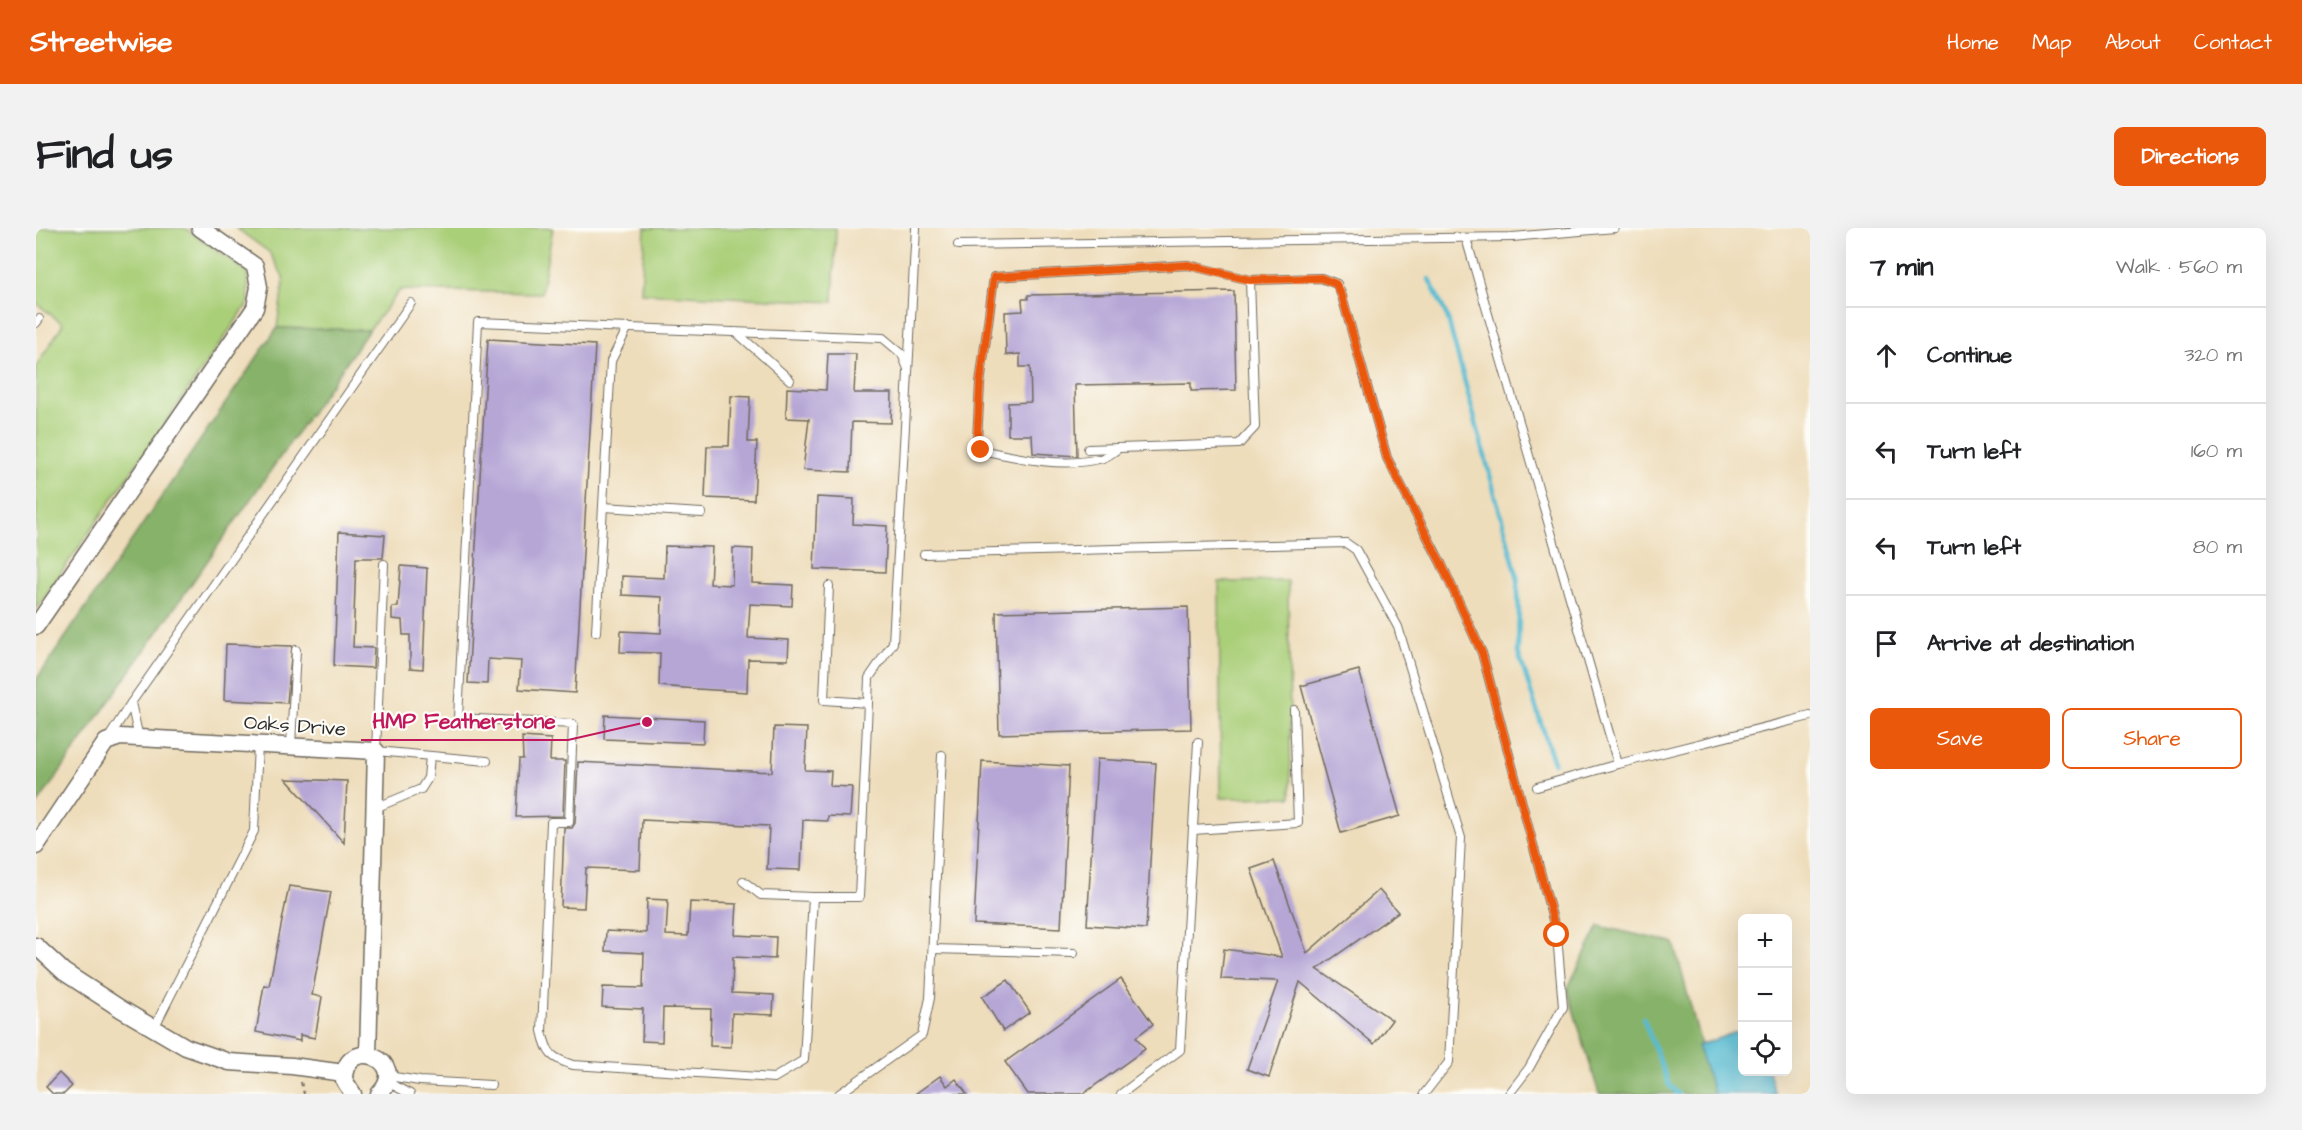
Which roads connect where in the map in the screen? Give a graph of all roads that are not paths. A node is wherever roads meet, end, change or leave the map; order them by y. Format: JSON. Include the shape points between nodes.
{"nodes":[{"id":1,"x":200,"y":228,"type":"edge"},
{"id":2,"x":916,"y":228,"type":"edge"},
{"id":3,"x":1615,"y":228,"type":"edge"},
{"id":4,"x":1466,"y":238,"type":"junction"},
{"id":5,"x":958,"y":245,"type":"dead end"},
{"id":6,"x":1250,"y":280,"type":"junction"},
{"id":7,"x":411,"y":303,"type":"dead end"},
{"id":8,"x":628,"y":327,"type":"junction"},
{"id":9,"x":736,"y":332,"type":"junction"},
{"id":10,"x":908,"y":369,"type":"junction"},
{"id":11,"x":790,"y":380,"type":"dead end"},
{"id":12,"x":1119,"y":448,"type":"junction"},
{"id":13,"x":1088,"y":449,"type":"dead end"},
{"id":14,"x":603,"y":507,"type":"junction"},
{"id":15,"x":702,"y":513,"type":"dead end"},
{"id":16,"x":924,"y":554,"type":"dead end"},
{"id":17,"x":384,"y":564,"type":"dead end"},
{"id":18,"x":830,"y":586,"type":"dead end"},
{"id":19,"x":36,"y":626,"type":"edge"},
{"id":20,"x":596,"y":632,"type":"dead end"},
{"id":21,"x":296,"y":650,"type":"dead end"},
{"id":22,"x":868,"y":703,"type":"junction"},
{"id":23,"x":131,"y":704,"type":"junction"},
{"id":24,"x":1294,"y":710,"type":"dead end"},
{"id":25,"x":1810,"y":716,"type":"edge"},
{"id":26,"x":140,"y":738,"type":"junction"},
{"id":27,"x":106,"y":742,"type":"junction"},
{"id":28,"x":1198,"y":742,"type":"dead end"},
{"id":29,"x":258,"y":743,"type":"junction"},
{"id":30,"x":291,"y":745,"type":"junction"},
{"id":31,"x":376,"y":751,"type":"junction"},
{"id":32,"x":942,"y":755,"type":"dead end"},
{"id":33,"x":430,"y":756,"type":"junction"},
{"id":34,"x":487,"y":761,"type":"dead end"},
{"id":35,"x":1618,"y":764,"type":"junction"},
{"id":36,"x":1537,"y":787,"type":"dead end"},
{"id":37,"x":375,"y":808,"type":"junction"},
{"id":38,"x":1192,"y":830,"type":"junction"},
{"id":39,"x":36,"y":846,"type":"edge"},
{"id":40,"x":744,"y":881,"type":"dead end"},
{"id":41,"x":813,"y":897,"type":"junction"},
{"id":42,"x":36,"y":946,"type":"edge"},
{"id":43,"x":933,"y":949,"type":"junction"},
{"id":44,"x":1074,"y":953,"type":"dead end"},
{"id":45,"x":154,"y":1028,"type":"junction"},
{"id":46,"x":368,"y":1054,"type":"junction"},
{"id":47,"x":344,"y":1073,"type":"junction"},
{"id":48,"x":385,"y":1084,"type":"edge"},
{"id":49,"x":491,"y":1084,"type":"dead end"},
{"id":50,"x":353,"y":1094,"type":"edge"},
{"id":51,"x":410,"y":1094,"type":"edge"},
{"id":52,"x":839,"y":1094,"type":"edge"},
{"id":53,"x":1121,"y":1094,"type":"edge"},
{"id":54,"x":1424,"y":1094,"type":"edge"},
{"id":55,"x":1509,"y":1094,"type":"edge"}],
"edges":[{"from":1,"to":19,"type":"street","via":[[255,266],[259,287],[255,308]]},
{"from":2,"to":10,"type":"lane"},
{"from":3,"to":4,"type":"lane"},
{"from":4,"to":5,"type":"lane"},
{"from":4,"to":35,"type":"lane"},
{"from":6,"to":12,"type":"lane","via":[[1256,427],[1239,444]]},
{"from":6,"to":12,"type":"lane","via":[[1188,265],[994,277],[980,384],[977,440],[981,450],[1035,461],[1068,462],[1101,459]]},
{"from":6,"to":55,"type":"lane","via":[[1321,278],[1336,284],[1387,458],[1482,653],[1557,935],[1563,1007],[1529,1068]]},
{"from":7,"to":23,"type":"lane"},
{"from":8,"to":9,"type":"lane"},
{"from":8,"to":14,"type":"lane","via":[[611,361]]},
{"from":8,"to":41,"type":"lane","via":[[478,322],[458,718],[573,724],[569,822],[551,822],[542,1031],[545,1047],[554,1059],[573,1065],[774,1078],[804,1060]]},
{"from":9,"to":10,"type":"lane","via":[[883,338],[902,354]]},
{"from":9,"to":11,"type":"lane"},
{"from":10,"to":22,"type":"lane","via":[[893,643],[869,678]]},
{"from":12,"to":13,"type":"lane"},
{"from":14,"to":15,"type":"lane"},
{"from":14,"to":20,"type":"lane"},
{"from":16,"to":54,"type":"lane","via":[[1346,543],[1356,550],[1398,627],[1461,838],[1449,1062]]},
{"from":17,"to":31,"type":"lane"},
{"from":18,"to":22,"type":"lane","via":[[824,700]]},
{"from":21,"to":30,"type":"lane"},
{"from":22,"to":41,"type":"lane","via":[[859,897]]},
{"from":23,"to":26,"type":"lane"},
{"from":23,"to":27,"type":"lane"},
{"from":24,"to":38,"type":"lane","via":[[1298,823]]},
{"from":25,"to":35,"type":"lane"},
{"from":26,"to":27,"type":"street","name":"Oaks Drive","via":[[120,737]]},
{"from":26,"to":29,"type":"street","name":"Oaks Drive"},
{"from":27,"to":39,"type":"street"},
{"from":28,"to":38,"type":"lane"},
{"from":29,"to":30,"type":"street","name":"Oaks Drive"},
{"from":29,"to":45,"type":"lane","via":[[254,831]]},
{"from":30,"to":31,"type":"street","name":"Oaks Drive"},
{"from":31,"to":33,"type":"lane"},
{"from":31,"to":37,"type":"street"},
{"from":32,"to":43,"type":"lane"},
{"from":33,"to":34,"type":"lane"},
{"from":33,"to":37,"type":"lane","via":[[428,778],[421,789]]},
{"from":35,"to":36,"type":"lane"},
{"from":37,"to":46,"type":"street"},
{"from":38,"to":53,"type":"lane","via":[[1180,1050]]},
{"from":40,"to":41,"type":"lane","via":[[761,896]]},
{"from":42,"to":45,"type":"street","via":[[64,972]]},
{"from":43,"to":44,"type":"lane"},
{"from":43,"to":52,"type":"lane","via":[[930,999],[922,1035]]},
{"from":45,"to":47,"type":"street","via":[[186,1047],[229,1062]]},
{"from":46,"to":47,"type":"street","via":[[351,1061]]},
{"from":46,"to":48,"type":"street","via":[[384,1064]]},
{"from":47,"to":50,"type":"street"},
{"from":48,"to":49,"type":"lane"},
{"from":48,"to":51,"type":"lane"}]}
